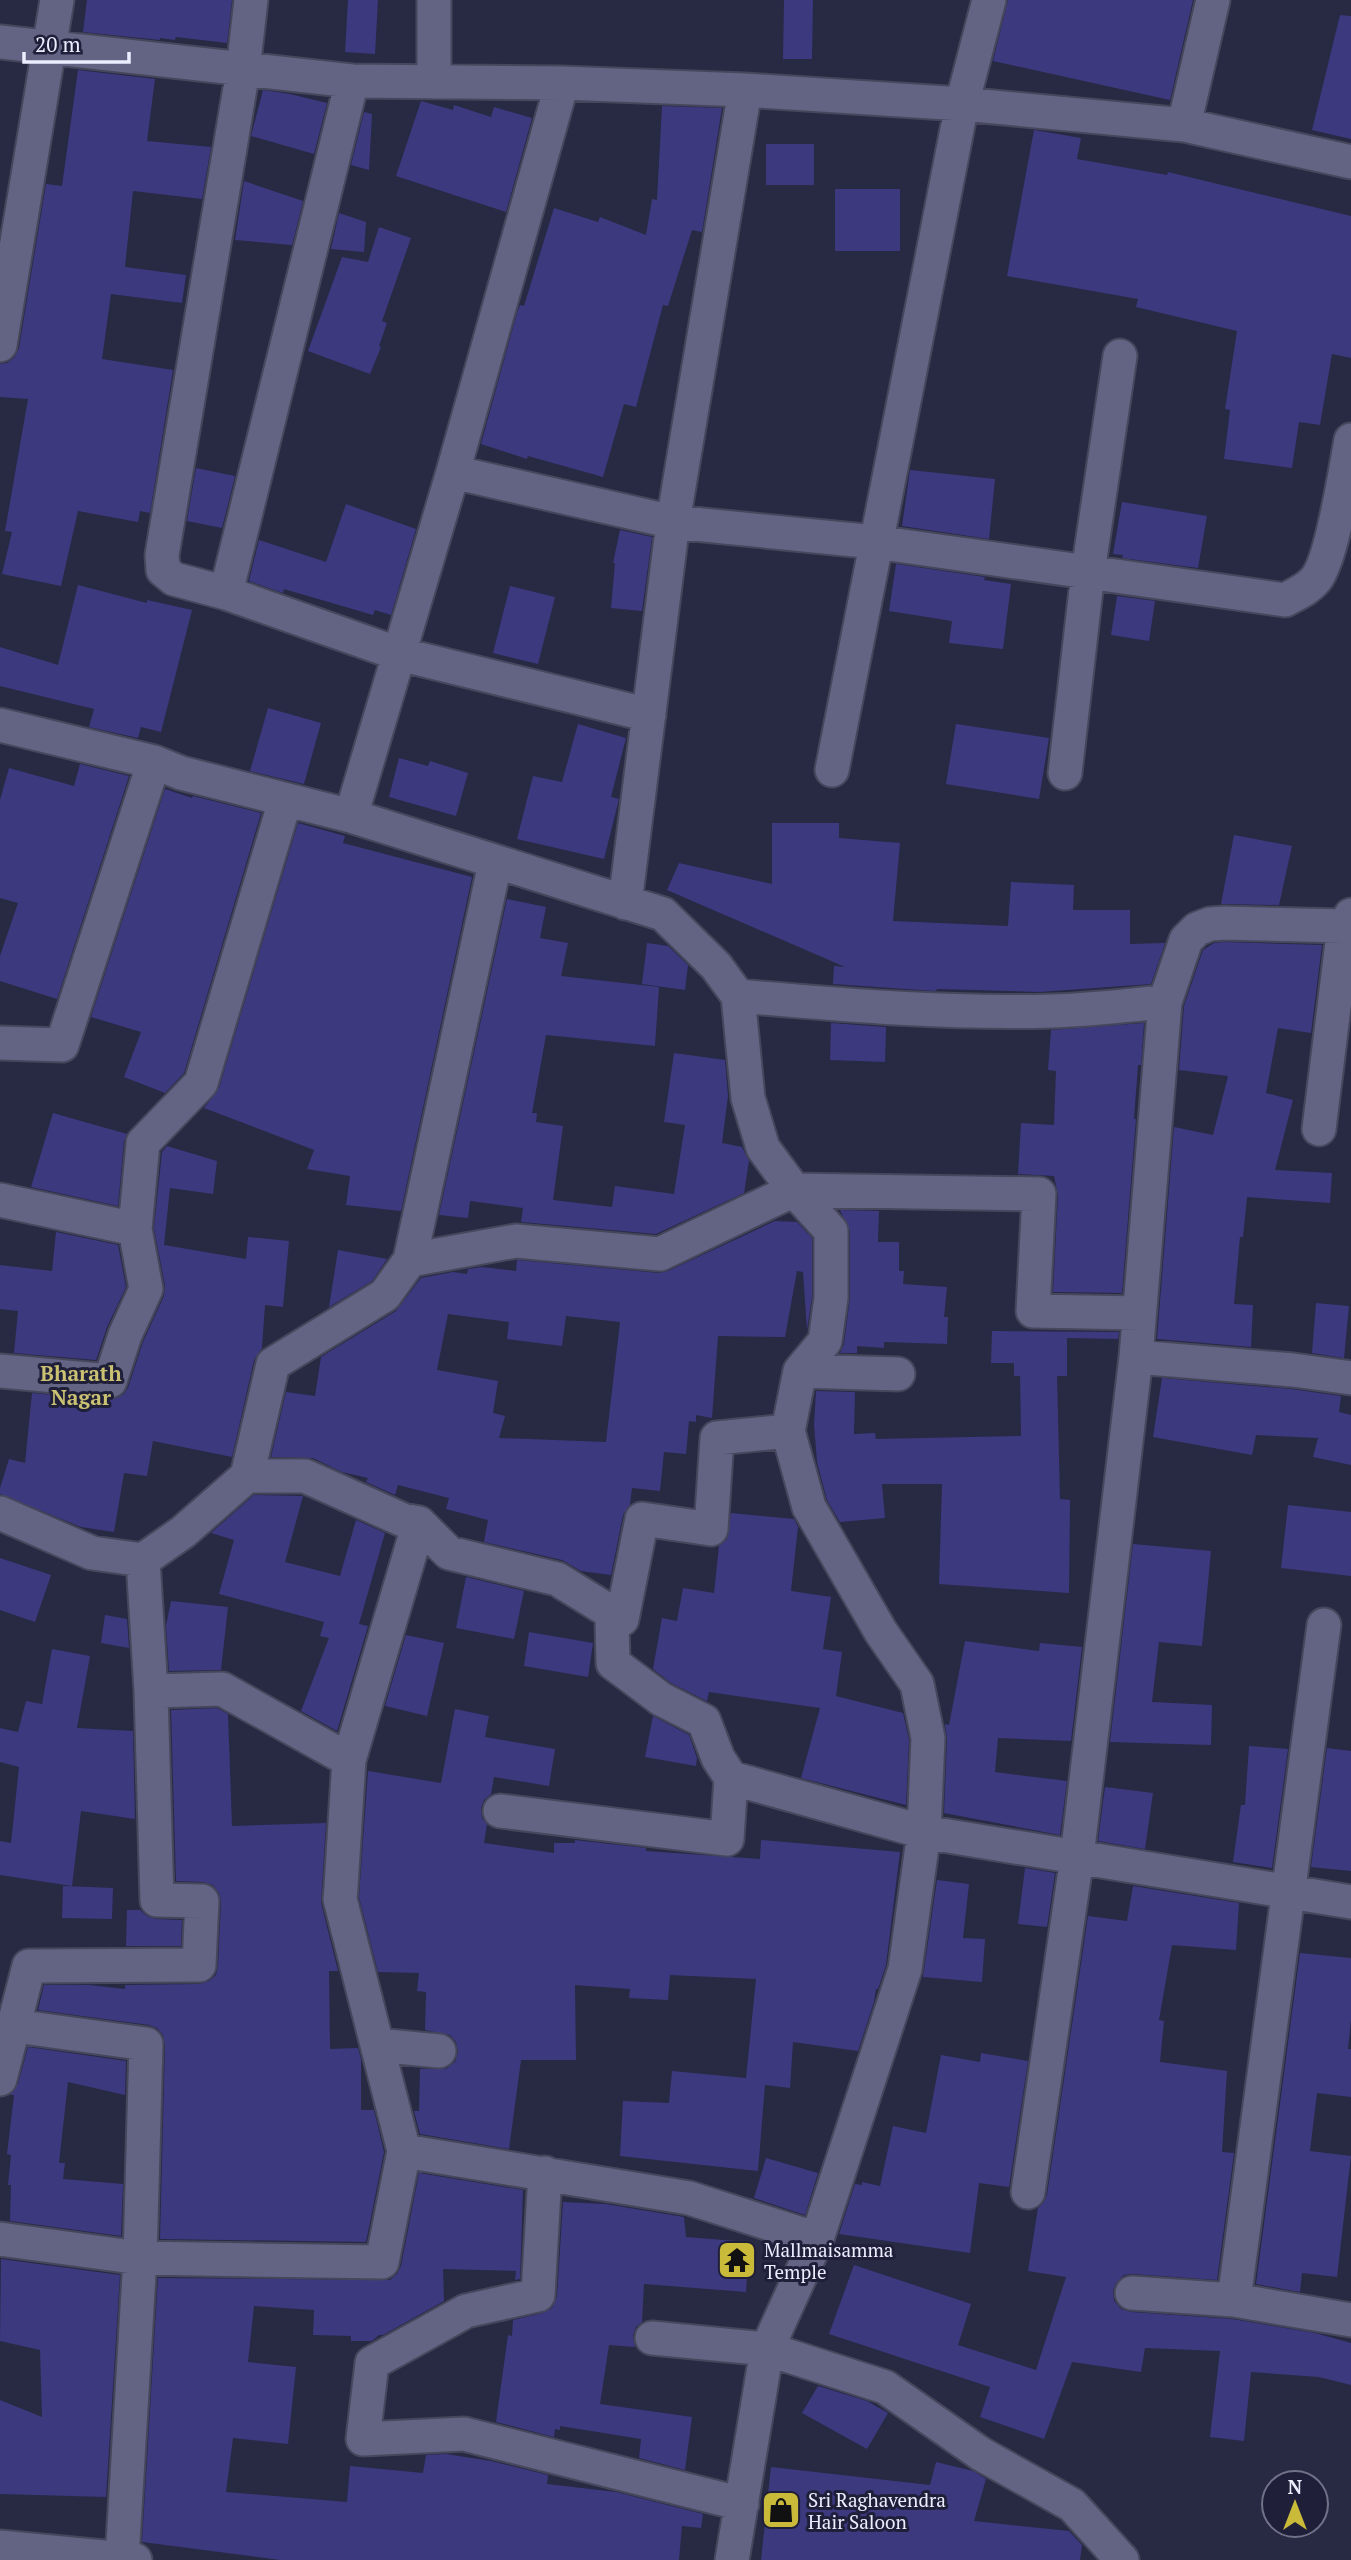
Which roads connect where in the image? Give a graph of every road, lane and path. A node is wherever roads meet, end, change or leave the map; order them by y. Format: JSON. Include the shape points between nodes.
{"nodes":[{"id":1,"x":57,"y":0,"type":"edge"},
{"id":2,"x":251,"y":0,"type":"edge"},
{"id":3,"x":434,"y":0,"type":"edge"},
{"id":4,"x":989,"y":0,"type":"edge"},
{"id":5,"x":1213,"y":0,"type":"edge"},
{"id":6,"x":0,"y":42,"type":"edge"},
{"id":7,"x":48,"y":49,"type":"junction"},
{"id":8,"x":243,"y":70,"type":"junction"},
{"id":9,"x":352,"y":81,"type":"junction"},
{"id":10,"x":434,"y":82,"type":"junction"},
{"id":11,"x":562,"y":83,"type":"junction"},
{"id":12,"x":745,"y":90,"type":"junction"},
{"id":13,"x":962,"y":104,"type":"junction"},
{"id":14,"x":1184,"y":125,"type":"junction"},
{"id":15,"x":1351,"y":162,"type":"edge"},
{"id":16,"x":0,"y":345,"type":"edge"},
{"id":17,"x":1120,"y":356,"type":"dead end"},
{"id":18,"x":1351,"y":440,"type":"edge"},
{"id":19,"x":453,"y":472,"type":"junction"},
{"id":20,"x":673,"y":522,"type":"junction"},
{"id":21,"x":875,"y":542,"type":"junction"},
{"id":22,"x":1088,"y":572,"type":"junction"},
{"id":23,"x":226,"y":593,"type":"junction"},
{"id":24,"x":399,"y":654,"type":"junction"},
{"id":25,"x":649,"y":715,"type":"junction"},
{"id":26,"x":0,"y":724,"type":"edge"},
{"id":27,"x":154,"y":762,"type":"junction"},
{"id":28,"x":832,"y":770,"type":"dead end"},
{"id":29,"x":1065,"y":773,"type":"dead end"},
{"id":30,"x":285,"y":801,"type":"junction"},
{"id":31,"x":351,"y":816,"type":"junction"},
{"id":32,"x":495,"y":863,"type":"junction"},
{"id":33,"x":625,"y":903,"type":"junction"},
{"id":34,"x":1348,"y":921,"type":"edge"},
{"id":35,"x":738,"y":996,"type":"junction"},
{"id":36,"x":1165,"y":1002,"type":"junction"},
{"id":37,"x":0,"y":1043,"type":"edge"},
{"id":38,"x":1319,"y":1129,"type":"dead end"},
{"id":39,"x":794,"y":1190,"type":"junction"},
{"id":40,"x":0,"y":1200,"type":"edge"},
{"id":41,"x":135,"y":1229,"type":"junction"},
{"id":42,"x":410,"y":1260,"type":"junction"},
{"id":43,"x":1139,"y":1313,"type":"junction"},
{"id":44,"x":1136,"y":1357,"type":"junction"},
{"id":45,"x":0,"y":1371,"type":"edge"},
{"id":46,"x":800,"y":1371,"type":"junction"},
{"id":47,"x":898,"y":1374,"type":"dead end"},
{"id":48,"x":1351,"y":1378,"type":"edge"},
{"id":49,"x":788,"y":1432,"type":"junction"},
{"id":50,"x":247,"y":1476,"type":"junction"},
{"id":51,"x":0,"y":1513,"type":"edge"},
{"id":52,"x":419,"y":1523,"type":"junction"},
{"id":53,"x":143,"y":1560,"type":"junction"},
{"id":54,"x":622,"y":1619,"type":"junction"},
{"id":55,"x":1324,"y":1625,"type":"dead end"},
{"id":56,"x":151,"y":1691,"type":"junction"},
{"id":57,"x":349,"y":1760,"type":"junction"},
{"id":58,"x":731,"y":1778,"type":"junction"},
{"id":59,"x":500,"y":1811,"type":"dead end"},
{"id":60,"x":924,"y":1832,"type":"junction"},
{"id":61,"x":1077,"y":1857,"type":"junction"},
{"id":62,"x":1289,"y":1893,"type":"junction"},
{"id":63,"x":1351,"y":1902,"type":"edge"},
{"id":64,"x":15,"y":2026,"type":"junction"},
{"id":65,"x":377,"y":2045,"type":"junction"},
{"id":66,"x":439,"y":2050,"type":"dead end"},
{"id":67,"x":0,"y":2079,"type":"edge"},
{"id":68,"x":404,"y":2151,"type":"junction"},
{"id":69,"x":545,"y":2173,"type":"junction"},
{"id":70,"x":1028,"y":2192,"type":"dead end"},
{"id":71,"x":0,"y":2239,"type":"edge"},
{"id":72,"x":817,"y":2239,"type":"junction"},
{"id":73,"x":140,"y":2258,"type":"junction"},
{"id":74,"x":1132,"y":2293,"type":"dead end"},
{"id":75,"x":1234,"y":2300,"type":"junction"},
{"id":76,"x":1351,"y":2320,"type":"edge"},
{"id":77,"x":652,"y":2338,"type":"dead end"},
{"id":78,"x":767,"y":2349,"type":"junction"},
{"id":79,"x":742,"y":2504,"type":"junction"},
{"id":80,"x":0,"y":2547,"type":"edge"},
{"id":81,"x":127,"y":2559,"type":"edge"},
{"id":82,"x":732,"y":2560,"type":"edge"},
{"id":83,"x":1122,"y":2560,"type":"edge"}],
"edges":[{"from":1,"to":7,"type":"street"},
{"from":2,"to":8,"type":"street"},
{"from":3,"to":10,"type":"street"},
{"from":4,"to":13,"type":"street"},
{"from":5,"to":14,"type":"street"},
{"from":6,"to":7,"type":"street"},
{"from":7,"to":8,"type":"street"},
{"from":7,"to":16,"type":"street"},
{"from":8,"to":9,"type":"street"},
{"from":8,"to":23,"type":"street","via":[[162,555],[163,569],[174,579]]},
{"from":9,"to":10,"type":"street"},
{"from":9,"to":23,"type":"street"},
{"from":10,"to":11,"type":"street"},
{"from":11,"to":12,"type":"street"},
{"from":11,"to":19,"type":"street"},
{"from":12,"to":13,"type":"street"},
{"from":12,"to":20,"type":"street"},
{"from":13,"to":14,"type":"street"},
{"from":13,"to":21,"type":"street"},
{"from":14,"to":15,"type":"street"},
{"from":17,"to":22,"type":"street"},
{"from":18,"to":22,"type":"street","via":[[1328,553],[1307,589],[1284,600]]},
{"from":19,"to":20,"type":"street"},
{"from":19,"to":24,"type":"street"},
{"from":20,"to":21,"type":"street"},
{"from":20,"to":25,"type":"street"},
{"from":21,"to":22,"type":"street"},
{"from":21,"to":28,"type":"street"},
{"from":22,"to":29,"type":"street"},
{"from":23,"to":24,"type":"street"},
{"from":24,"to":25,"type":"street"},
{"from":24,"to":31,"type":"street"},
{"from":25,"to":33,"type":"street"},
{"from":26,"to":27,"type":"street"},
{"from":27,"to":30,"type":"street"},
{"from":27,"to":37,"type":"street","via":[[62,1045]]},
{"from":30,"to":31,"type":"street"},
{"from":30,"to":41,"type":"street","via":[[201,1083],[143,1143]]},
{"from":31,"to":32,"type":"street"},
{"from":32,"to":33,"type":"street"},
{"from":32,"to":42,"type":"street"},
{"from":33,"to":35,"type":"street","via":[[663,914],[716,965]]},
{"from":34,"to":36,"type":"street","via":[[1210,924],[1197,929],[1186,940]]},
{"from":34,"to":38,"type":"street"},
{"from":35,"to":36,"type":"street","via":[[959,1012],[1055,1011]]},
{"from":35,"to":39,"type":"street","via":[[748,1098],[763,1148]]},
{"from":36,"to":43,"type":"street"},
{"from":39,"to":42,"type":"street","via":[[660,1254],[516,1241]]},
{"from":39,"to":43,"type":"street","via":[[1039,1194],[1034,1311]]},
{"from":39,"to":46,"type":"street","via":[[831,1231],[831,1298],[825,1341]]},
{"from":40,"to":41,"type":"street"},
{"from":41,"to":45,"type":"street","via":[[146,1289],[110,1381]]},
{"from":42,"to":50,"type":"street","via":[[385,1295],[272,1364]]},
{"from":43,"to":44,"type":"street"},
{"from":44,"to":48,"type":"street"},
{"from":44,"to":61,"type":"street"},
{"from":46,"to":47,"type":"street"},
{"from":46,"to":49,"type":"street"},
{"from":49,"to":54,"type":"street","via":[[717,1438],[711,1529],[642,1519]]},
{"from":49,"to":60,"type":"street","via":[[809,1507],[881,1632],[917,1684],[928,1738]]},
{"from":50,"to":52,"type":"street","via":[[305,1476]]},
{"from":50,"to":53,"type":"street"},
{"from":51,"to":53,"type":"street","via":[[92,1553]]},
{"from":52,"to":54,"type":"street","via":[[449,1553],[557,1579]]},
{"from":52,"to":57,"type":"street"},
{"from":53,"to":56,"type":"street"},
{"from":54,"to":58,"type":"street","via":[[612,1619],[613,1663],[661,1699],[704,1721]]},
{"from":55,"to":62,"type":"street"},
{"from":56,"to":57,"type":"street","via":[[222,1689]]},
{"from":56,"to":64,"type":"street","via":[[157,1900],[202,1901],[199,1965],[29,1966]]},
{"from":57,"to":65,"type":"street","via":[[340,1899]]},
{"from":58,"to":59,"type":"street","via":[[727,1839]]},
{"from":58,"to":60,"type":"street"},
{"from":60,"to":61,"type":"street"},
{"from":60,"to":72,"type":"street","via":[[905,1969]]},
{"from":61,"to":62,"type":"street"},
{"from":61,"to":70,"type":"street"},
{"from":62,"to":63,"type":"street"},
{"from":62,"to":75,"type":"street"},
{"from":64,"to":67,"type":"street"},
{"from":64,"to":73,"type":"street","via":[[146,2043]]},
{"from":65,"to":66,"type":"street"},
{"from":65,"to":68,"type":"street"},
{"from":68,"to":69,"type":"street"},
{"from":68,"to":73,"type":"street","via":[[382,2263]]},
{"from":69,"to":72,"type":"street","via":[[688,2198]]},
{"from":69,"to":79,"type":"street","via":[[538,2295],[466,2311],[372,2363],[363,2439],[464,2434]]},
{"from":71,"to":73,"type":"street"},
{"from":72,"to":78,"type":"street"},
{"from":73,"to":81,"type":"street"},
{"from":74,"to":75,"type":"street"},
{"from":75,"to":76,"type":"street"},
{"from":77,"to":78,"type":"street"},
{"from":78,"to":79,"type":"street"},
{"from":78,"to":83,"type":"street","via":[[885,2387],[982,2454],[1072,2505]]},
{"from":79,"to":82,"type":"street"},
{"from":80,"to":81,"type":"street"}]}
